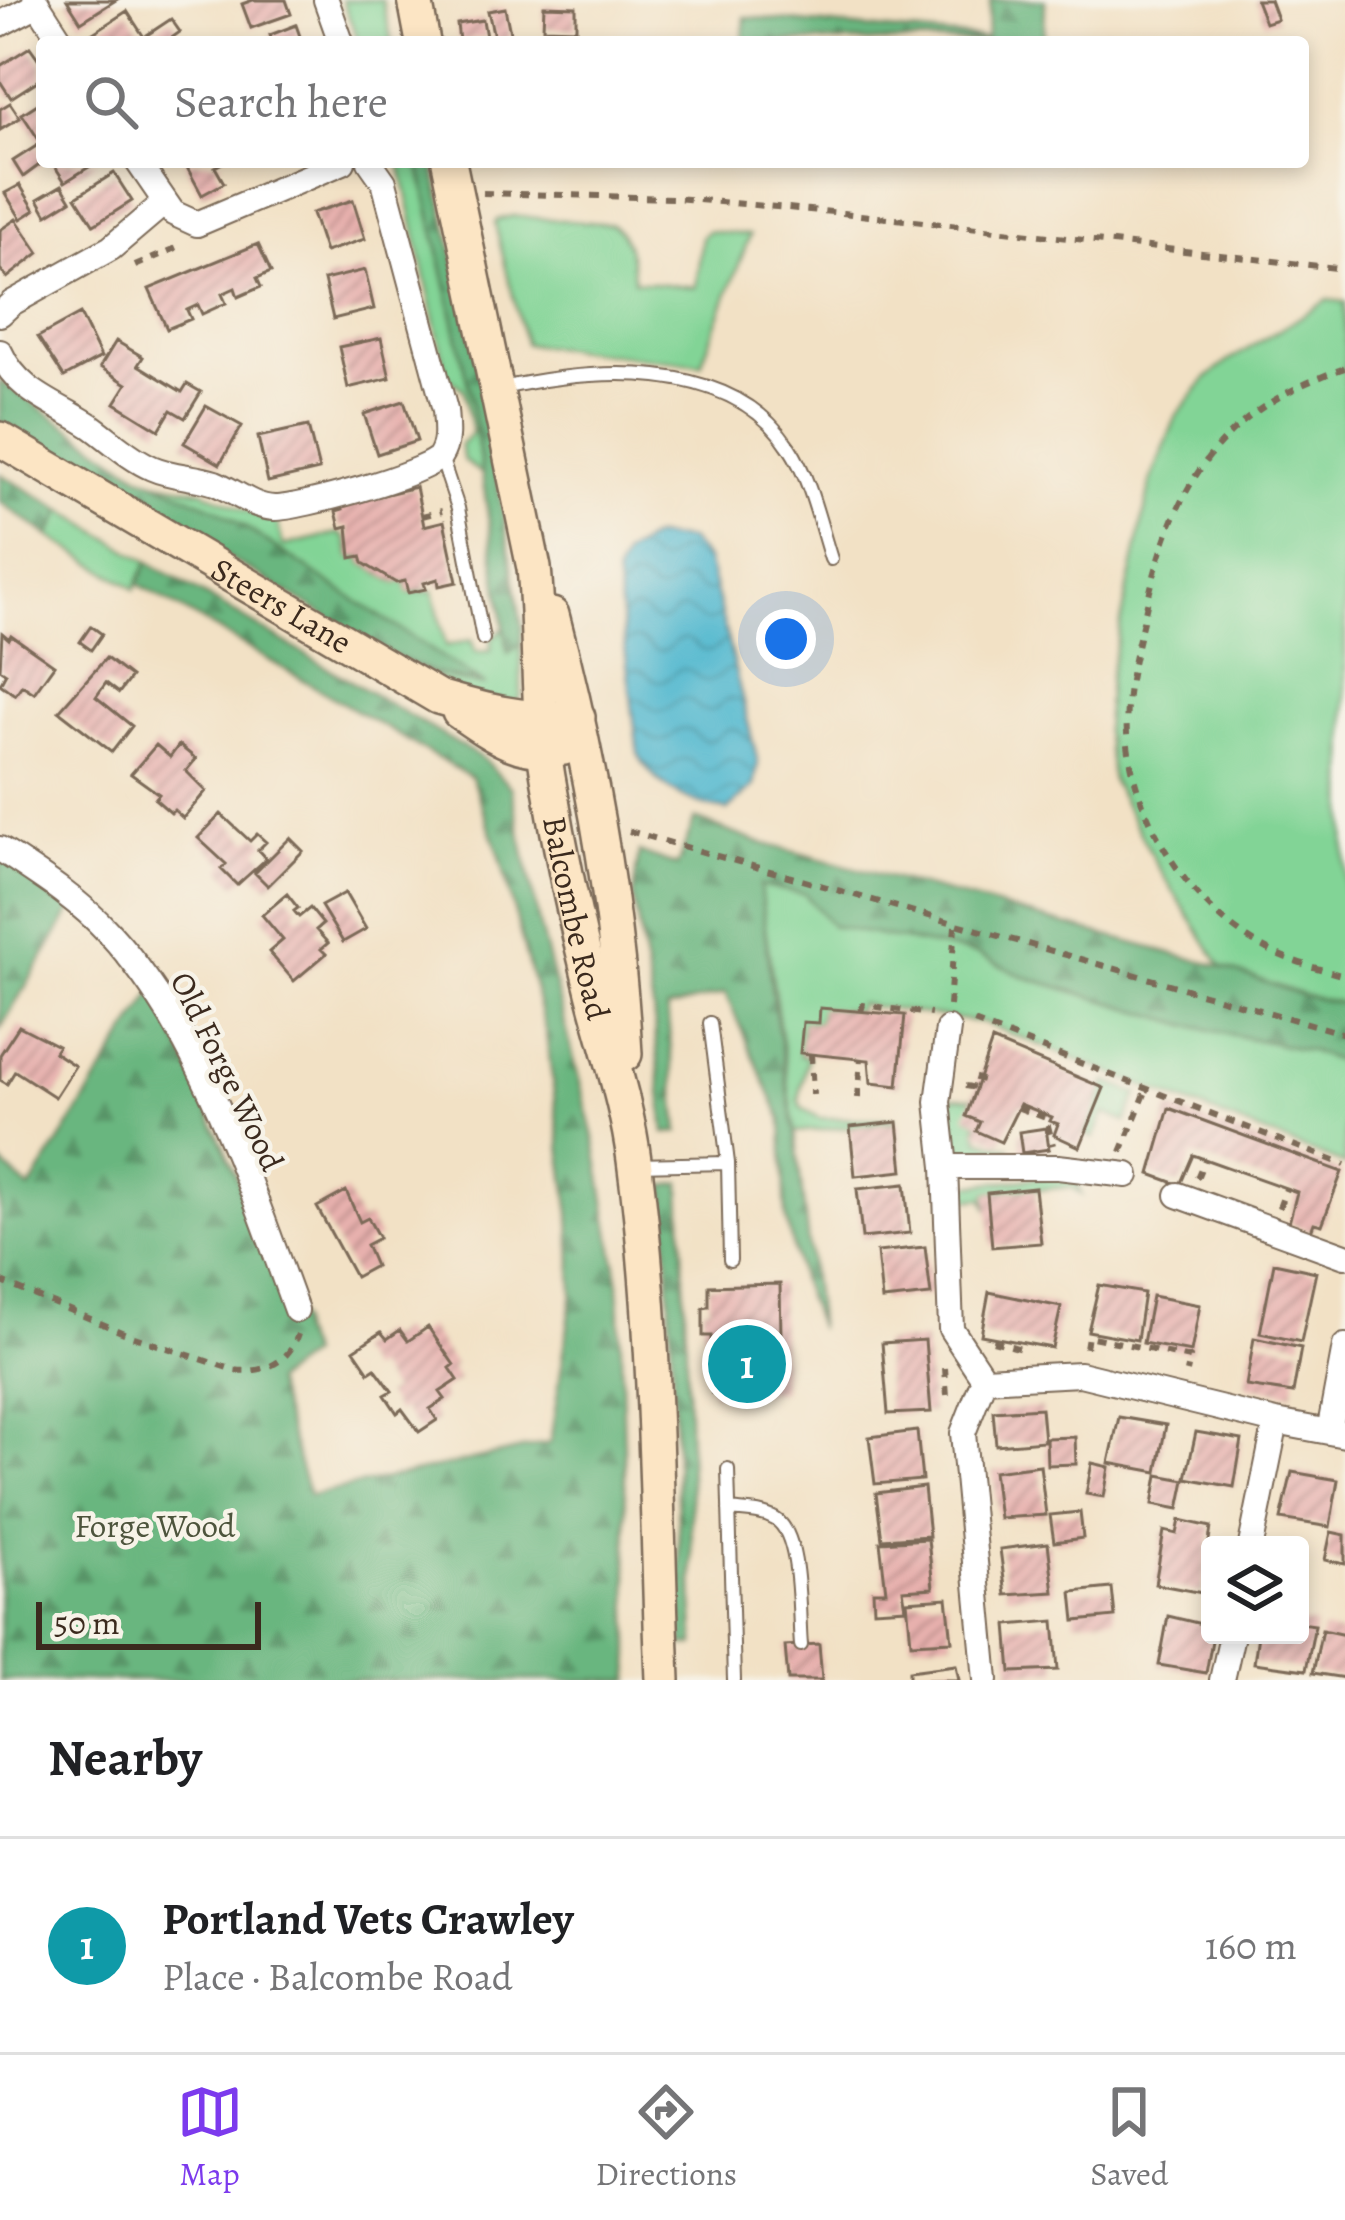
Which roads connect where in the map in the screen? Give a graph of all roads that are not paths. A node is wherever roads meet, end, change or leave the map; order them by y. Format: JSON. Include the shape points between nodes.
{"nodes":[{"id":1,"x":326,"y":0,"type":"edge"},
{"id":2,"x":415,"y":0,"type":"edge"},
{"id":3,"x":37,"y":2,"type":"edge"},
{"id":4,"x":0,"y":24,"type":"edge"},
{"id":5,"x":58,"y":36,"type":"edge"},
{"id":6,"x":339,"y":36,"type":"edge"},
{"id":7,"x":422,"y":36,"type":"edge"},
{"id":8,"x":142,"y":168,"type":"edge"},
{"id":9,"x":330,"y":168,"type":"edge"},
{"id":10,"x":374,"y":168,"type":"edge"},
{"id":11,"x":452,"y":177,"type":"edge"},
{"id":12,"x":164,"y":203,"type":"junction"},
{"id":13,"x":0,"y":314,"type":"edge"},
{"id":14,"x":0,"y":352,"type":"edge"},
{"id":15,"x":497,"y":390,"type":"junction"},
{"id":16,"x":0,"y":439,"type":"edge"},
{"id":17,"x":440,"y":456,"type":"junction"},
{"id":18,"x":831,"y":559,"type":"dead end"},
{"id":19,"x":534,"y":568,"type":"junction"},
{"id":20,"x":482,"y":638,"type":"dead end"},
{"id":21,"x":581,"y":731,"type":"junction"},
{"id":22,"x":542,"y":736,"type":"junction"},
{"id":23,"x":0,"y":849,"type":"edge"},
{"id":24,"x":710,"y":1023,"type":"dead end"},
{"id":25,"x":948,"y":1023,"type":"road end"},
{"id":26,"x":628,"y":1117,"type":"junction"},
{"id":27,"x":728,"y":1162,"type":"junction"},
{"id":28,"x":635,"y":1165,"type":"junction"},
{"id":29,"x":945,"y":1167,"type":"junction"},
{"id":30,"x":1119,"y":1174,"type":"road end"},
{"id":31,"x":1178,"y":1195,"type":"dead end"},
{"id":32,"x":1345,"y":1256,"type":"edge"},
{"id":33,"x":730,"y":1260,"type":"dead end"},
{"id":34,"x":296,"y":1310,"type":"road end"},
{"id":35,"x":1345,"y":1346,"type":"edge"},
{"id":36,"x":984,"y":1379,"type":"junction"},
{"id":37,"x":1276,"y":1422,"type":"junction"},
{"id":38,"x":1337,"y":1433,"type":"edge"},
{"id":39,"x":728,"y":1469,"type":"dead end"},
{"id":40,"x":729,"y":1510,"type":"junction"},
{"id":41,"x":1253,"y":1536,"type":"edge"},
{"id":42,"x":1230,"y":1644,"type":"edge"},
{"id":43,"x":800,"y":1646,"type":"dead end"},
{"id":44,"x":663,"y":1680,"type":"edge"},
{"id":45,"x":734,"y":1680,"type":"edge"},
{"id":46,"x":986,"y":1680,"type":"edge"},
{"id":47,"x":1222,"y":1680,"type":"edge"}],
"edges":[{"from":1,"to":6,"type":"street"},
{"from":2,"to":7,"type":"main road"},
{"from":3,"to":4,"type":"street"},
{"from":3,"to":5,"type":"street"},
{"from":8,"to":12,"type":"street"},
{"from":9,"to":12,"type":"street","via":[[209,222],[184,220]]},
{"from":10,"to":17,"type":"street","via":[[442,397]]},
{"from":11,"to":15,"type":"main road","name":"Balcombe Road"},
{"from":12,"to":13,"type":"street","via":[[111,248]]},
{"from":14,"to":17,"type":"street","via":[[34,394],[143,464],[263,506],[406,476]]},
{"from":15,"to":18,"type":"lane","via":[[623,376],[730,394],[791,449]]},
{"from":15,"to":19,"type":"main road","name":"Balcombe Road"},
{"from":16,"to":22,"type":"main road","name":"Steers Lane","via":[[438,697]]},
{"from":17,"to":20,"type":"lane"},
{"from":19,"to":21,"type":"main road"},
{"from":19,"to":22,"type":"main road","name":"Balcombe Road"},
{"from":21,"to":22,"type":"main road"},
{"from":21,"to":26,"type":"main road","via":[[616,925]]},
{"from":22,"to":26,"type":"main road","name":"Balcombe Road","via":[[578,932]]},
{"from":23,"to":34,"type":"street","name":"Old Forge Wood","via":[[105,929],[155,989],[206,1088]]},
{"from":24,"to":27,"type":"lane"},
{"from":25,"to":29,"type":"street","via":[[938,1102]]},
{"from":26,"to":28,"type":"main road","name":"Balcombe Road"},
{"from":27,"to":28,"type":"lane"},
{"from":27,"to":33,"type":"lane"},
{"from":28,"to":44,"type":"main road","name":"Balcombe Road"},
{"from":29,"to":30,"type":"street"},
{"from":29,"to":36,"type":"street","via":[[951,1329]]},
{"from":31,"to":32,"type":"street"},
{"from":35,"to":38,"type":"street"},
{"from":36,"to":37,"type":"street","via":[[1080,1374]]},
{"from":36,"to":46,"type":"street","via":[[963,1433]]},
{"from":37,"to":38,"type":"street"},
{"from":37,"to":41,"type":"street"},
{"from":39,"to":40,"type":"lane"},
{"from":40,"to":43,"type":"lane","via":[[760,1513],[788,1531]]},
{"from":40,"to":45,"type":"lane"},
{"from":42,"to":47,"type":"street"}]}
